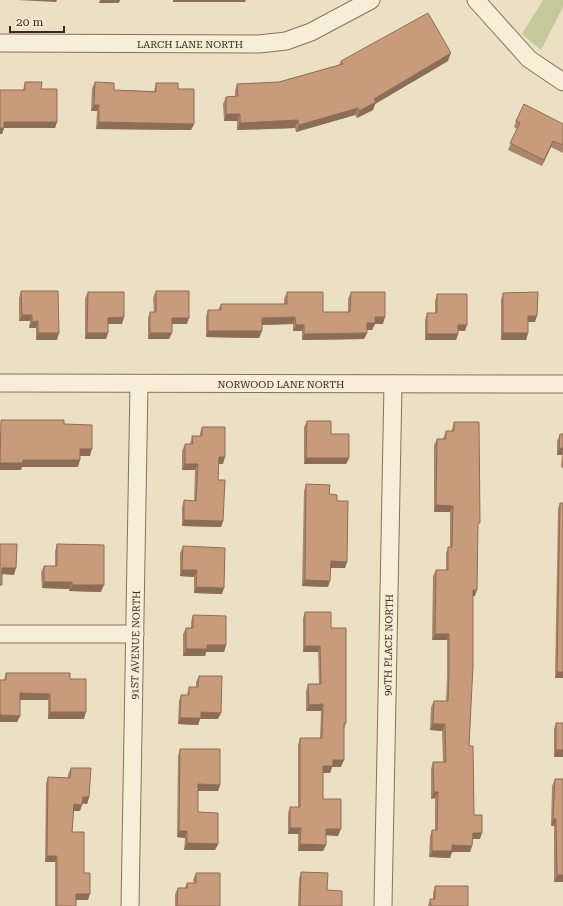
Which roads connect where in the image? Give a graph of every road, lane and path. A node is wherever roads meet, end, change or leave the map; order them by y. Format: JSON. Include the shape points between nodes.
{"nodes":[{"id":1,"x":370,"y":0,"type":"edge"},
{"id":2,"x":476,"y":0,"type":"edge"},
{"id":3,"x":0,"y":43,"type":"edge"},
{"id":4,"x":563,"y":82,"type":"edge"},
{"id":5,"x":0,"y":383,"type":"edge"},
{"id":6,"x":139,"y":384,"type":"junction"},
{"id":7,"x":393,"y":384,"type":"junction"},
{"id":8,"x":563,"y":384,"type":"edge"},
{"id":9,"x":0,"y":634,"type":"edge"},
{"id":10,"x":135,"y":634,"type":"junction"},
{"id":11,"x":130,"y":906,"type":"edge"},
{"id":12,"x":384,"y":906,"type":"edge"}],
"edges":[{"from":1,"to":3,"type":"street","name":"LARCH LANE NORTH","via":[[311,32],[286,41],[259,44]]},
{"from":2,"to":4,"type":"street","via":[[529,59]]},
{"from":5,"to":6,"type":"street","name":"NORWOOD LANE NORTH"},
{"from":6,"to":7,"type":"street","name":"NORWOOD LANE NORTH"},
{"from":6,"to":10,"type":"street","name":"91ST AVENUE NORTH"},
{"from":7,"to":8,"type":"street","name":"NORWOOD LANE NORTH"},
{"from":7,"to":12,"type":"street","name":"90TH PLACE NORTH"},
{"from":9,"to":10,"type":"street"},
{"from":10,"to":11,"type":"street","name":"91ST AVENUE NORTH"}]}
